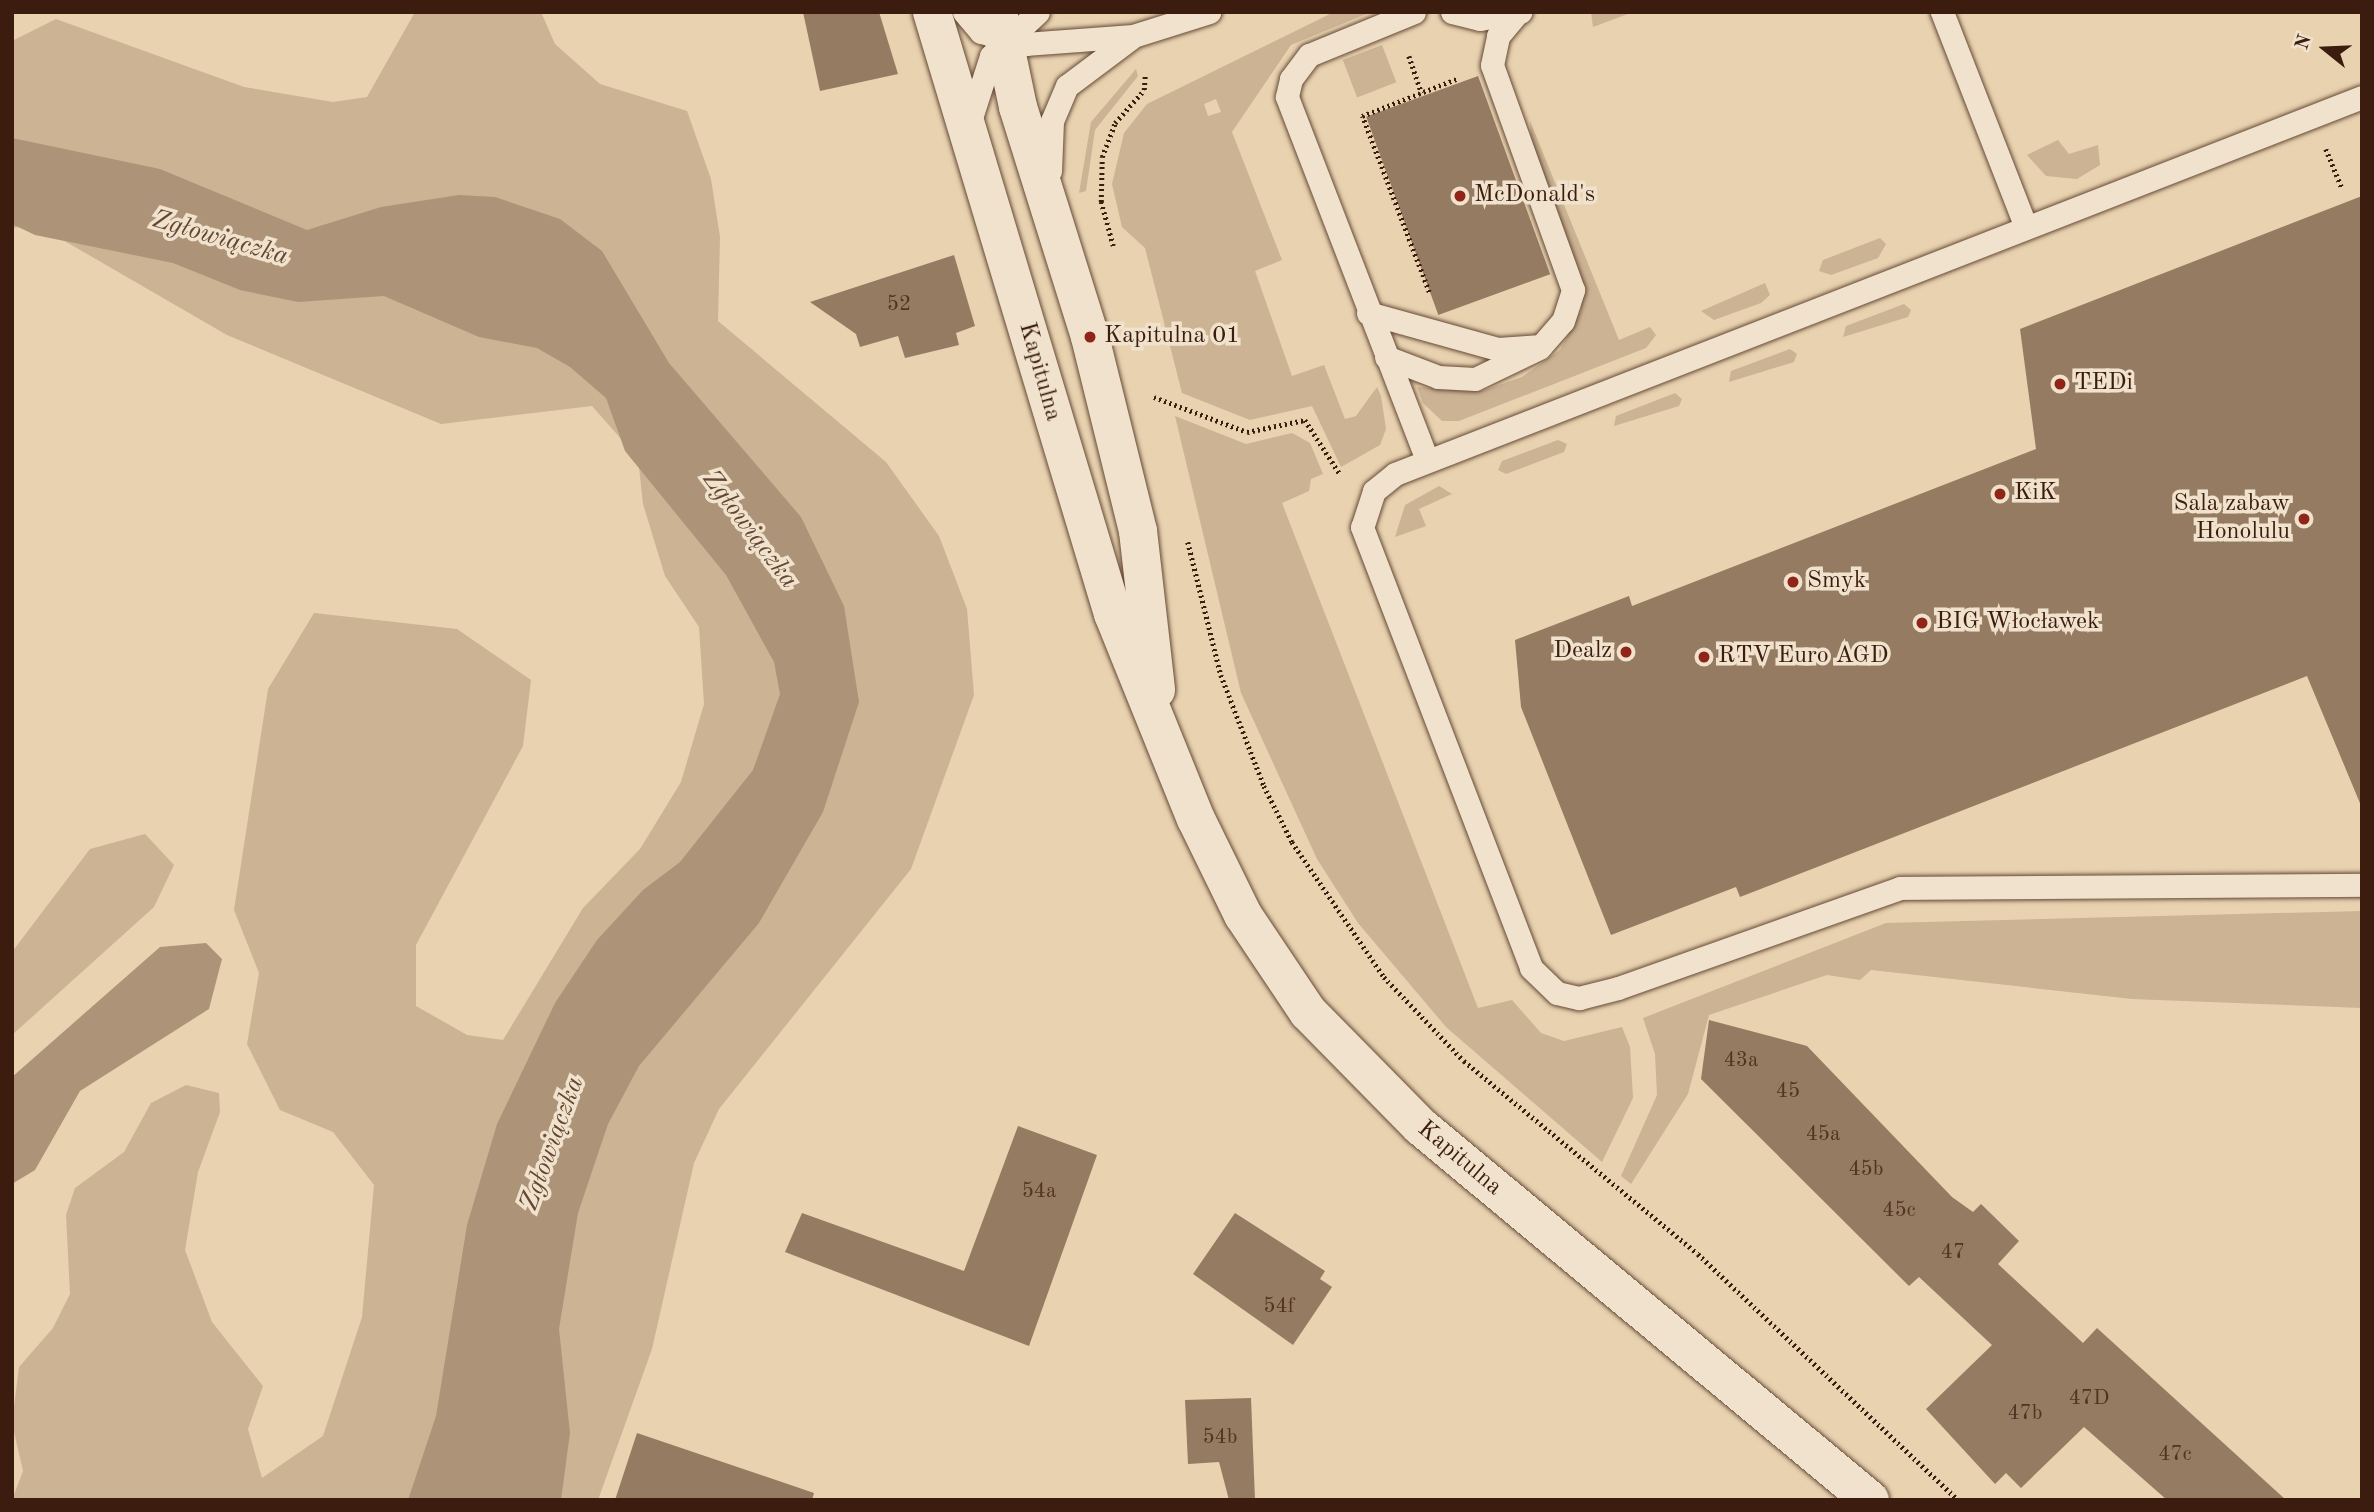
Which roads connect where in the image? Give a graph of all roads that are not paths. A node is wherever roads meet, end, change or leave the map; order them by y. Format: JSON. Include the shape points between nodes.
{"nodes":[{"id":1,"x":932,"y":12,"type":"edge"},
{"id":2,"x":964,"y":12,"type":"edge"},
{"id":3,"x":1038,"y":12,"type":"edge"},
{"id":4,"x":1209,"y":12,"type":"edge"},
{"id":5,"x":1414,"y":12,"type":"edge"},
{"id":6,"x":1452,"y":12,"type":"edge"},
{"id":7,"x":1942,"y":12,"type":"edge"},
{"id":8,"x":1519,"y":13,"type":"edge"},
{"id":9,"x":1002,"y":27,"type":"edge"},
{"id":10,"x":1133,"y":36,"type":"junction"},
{"id":11,"x":2362,"y":97,"type":"edge"},
{"id":12,"x":969,"y":136,"type":"junction"},
{"id":13,"x":1055,"y":216,"type":"junction"},
{"id":14,"x":2026,"y":227,"type":"junction"},
{"id":15,"x":1368,"y":313,"type":"junction"},
{"id":16,"x":1541,"y":346,"type":"junction"},
{"id":17,"x":1386,"y":357,"type":"junction"},
{"id":18,"x":1427,"y":460,"type":"junction"},
{"id":19,"x":1160,"y":727,"type":"junction"},
{"id":20,"x":2362,"y":885,"type":"edge"},
{"id":21,"x":1870,"y":1500,"type":"edge"}],
"edges":[{"from":1,"to":12,"type":"street","name":"Kapitulna"},
{"from":2,"to":9,"type":"lane","via":[[981,32]]},
{"from":3,"to":9,"type":"lane"},
{"from":4,"to":10,"type":"lane"},
{"from":5,"to":15,"type":"lane","via":[[1310,55],[1291,79],[1287,97]]},
{"from":6,"to":8,"type":"lane","via":[[1480,19]]},
{"from":7,"to":14,"type":"lane"},
{"from":8,"to":16,"type":"lane","via":[[1498,36],[1492,65],[1573,290],[1563,321]]},
{"from":9,"to":10,"type":"lane"},
{"from":9,"to":12,"type":"lane","via":[[980,76]]},
{"from":9,"to":13,"type":"street","name":"Kapitulna","via":[[1018,107]]},
{"from":10,"to":13,"type":"lane","via":[[1081,71],[1057,103],[1048,151]]},
{"from":11,"to":14,"type":"lane"},
{"from":12,"to":19,"type":"street","name":"Kapitulna","via":[[1086,533]]},
{"from":13,"to":19,"type":"street","name":"Kapitulna","via":[[1138,531]]},
{"from":14,"to":18,"type":"lane"},
{"from":15,"to":16,"type":"lane","via":[[1482,347]]},
{"from":15,"to":17,"type":"lane"},
{"from":16,"to":17,"type":"lane","via":[[1475,379],[1438,377]]},
{"from":17,"to":18,"type":"lane"},
{"from":18,"to":20,"type":"lane","via":[[1374,491],[1363,527],[1367,549],[1531,968],[1557,993],[1579,998],[1609,991],[1900,888]]},
{"from":19,"to":21,"type":"street","name":"Kapitulna","via":[[1243,915],[1308,1012],[1349,1059],[1420,1126]]}]}
